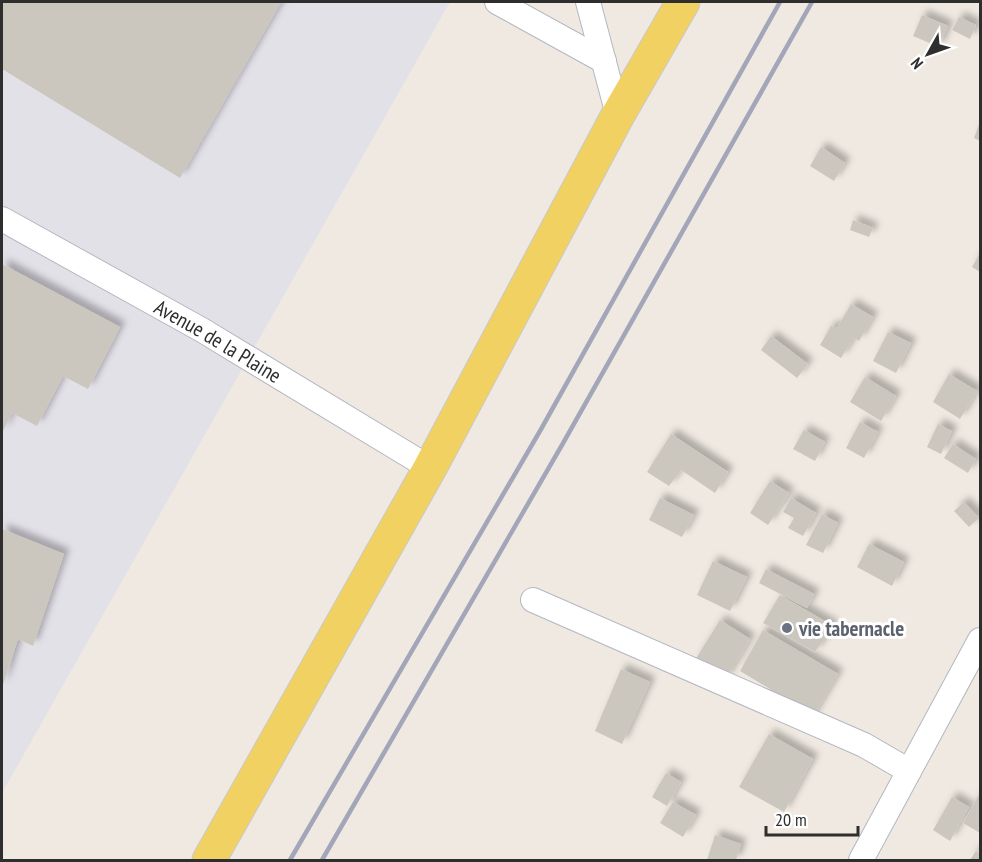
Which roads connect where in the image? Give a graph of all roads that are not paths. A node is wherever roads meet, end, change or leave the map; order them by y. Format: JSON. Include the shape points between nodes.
{"nodes":[{"id":1,"x":497,"y":2,"type":"edge"},
{"id":2,"x":588,"y":2,"type":"edge"},
{"id":3,"x":683,"y":2,"type":"edge"},
{"id":4,"x":604,"y":61,"type":"junction"},
{"id":5,"x":618,"y":115,"type":"junction"},
{"id":6,"x":2,"y":219,"type":"edge"},
{"id":7,"x":430,"y":468,"type":"junction"},
{"id":8,"x":533,"y":600,"type":"dead end"},
{"id":9,"x":981,"y":640,"type":"edge"},
{"id":10,"x":909,"y":771,"type":"junction"},
{"id":11,"x":209,"y":861,"type":"edge"},
{"id":12,"x":861,"y":861,"type":"edge"}],
"edges":[{"from":1,"to":4,"type":"street"},
{"from":2,"to":4,"type":"street"},
{"from":3,"to":5,"type":"main road"},
{"from":4,"to":5,"type":"street"},
{"from":5,"to":7,"type":"main road"},
{"from":6,"to":7,"type":"street","name":"Avenue de la Plaine","via":[[202,330]]},
{"from":7,"to":11,"type":"main road"},
{"from":8,"to":10,"type":"street","via":[[864,745]]},
{"from":9,"to":10,"type":"street"},
{"from":10,"to":12,"type":"street"}]}
